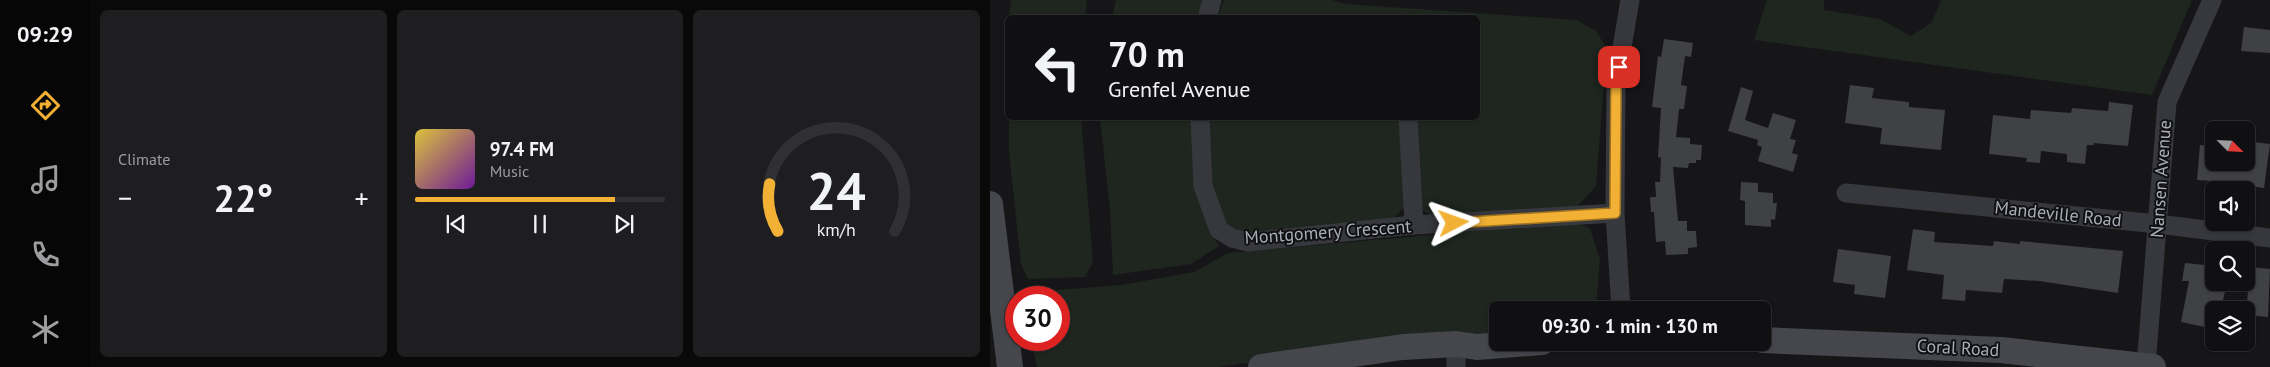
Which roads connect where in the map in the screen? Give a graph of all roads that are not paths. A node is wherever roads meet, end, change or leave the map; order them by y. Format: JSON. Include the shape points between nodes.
{"nodes":[{"id":1,"x":1212,"y":0,"type":"edge"},
{"id":2,"x":1630,"y":0,"type":"edge"},
{"id":3,"x":2212,"y":0,"type":"edge"},
{"id":4,"x":1208,"y":15,"type":"edge"},
{"id":5,"x":1200,"y":120,"type":"edge"},
{"id":6,"x":1408,"y":120,"type":"edge"},
{"id":7,"x":1846,"y":193,"type":"dead end"},
{"id":8,"x":990,"y":204,"type":"edge"},
{"id":9,"x":1615,"y":213,"type":"junction"},
{"id":10,"x":2158,"y":224,"type":"junction"},
{"id":11,"x":1414,"y":226,"type":"junction"},
{"id":12,"x":2270,"y":238,"type":"edge"},
{"id":13,"x":996,"y":284,"type":"edge"},
{"id":14,"x":1620,"y":301,"type":"edge"},
{"id":15,"x":1771,"y":340,"type":"edge"},
{"id":16,"x":1489,"y":349,"type":"edge"},
{"id":17,"x":1461,"y":353,"type":"edge"},
{"id":18,"x":1010,"y":367,"type":"edge"},
{"id":19,"x":1261,"y":367,"type":"edge"},
{"id":20,"x":1386,"y":367,"type":"edge"},
{"id":21,"x":2150,"y":367,"type":"edge"}],
"edges":[{"from":1,"to":4,"type":"street"},
{"from":2,"to":9,"type":"street","via":[[1616,83]]},
{"from":3,"to":10,"type":"street","name":"Nansen Avenue","via":[[2167,102]]},
{"from":5,"to":11,"type":"street","name":"Montgomery Crescent","via":[[1203,186],[1219,230],[1232,238],[1248,242]]},
{"from":6,"to":11,"type":"street"},
{"from":7,"to":10,"type":"street","name":"Mandeville Road"},
{"from":8,"to":13,"type":"main road"},
{"from":9,"to":11,"type":"street","name":"Montgomery Crescent"},
{"from":9,"to":14,"type":"street"},
{"from":10,"to":12,"type":"street","name":"Mandeville Road"},
{"from":10,"to":21,"type":"street","name":"Nansen Avenue"},
{"from":13,"to":18,"type":"main road"},
{"from":15,"to":21,"type":"main road","name":"Coral Road","via":[[2001,350]]},
{"from":16,"to":17,"type":"main road"},
{"from":17,"to":19,"type":"main road","via":[[1403,347]]},
{"from":17,"to":20,"type":"main road"}]}
